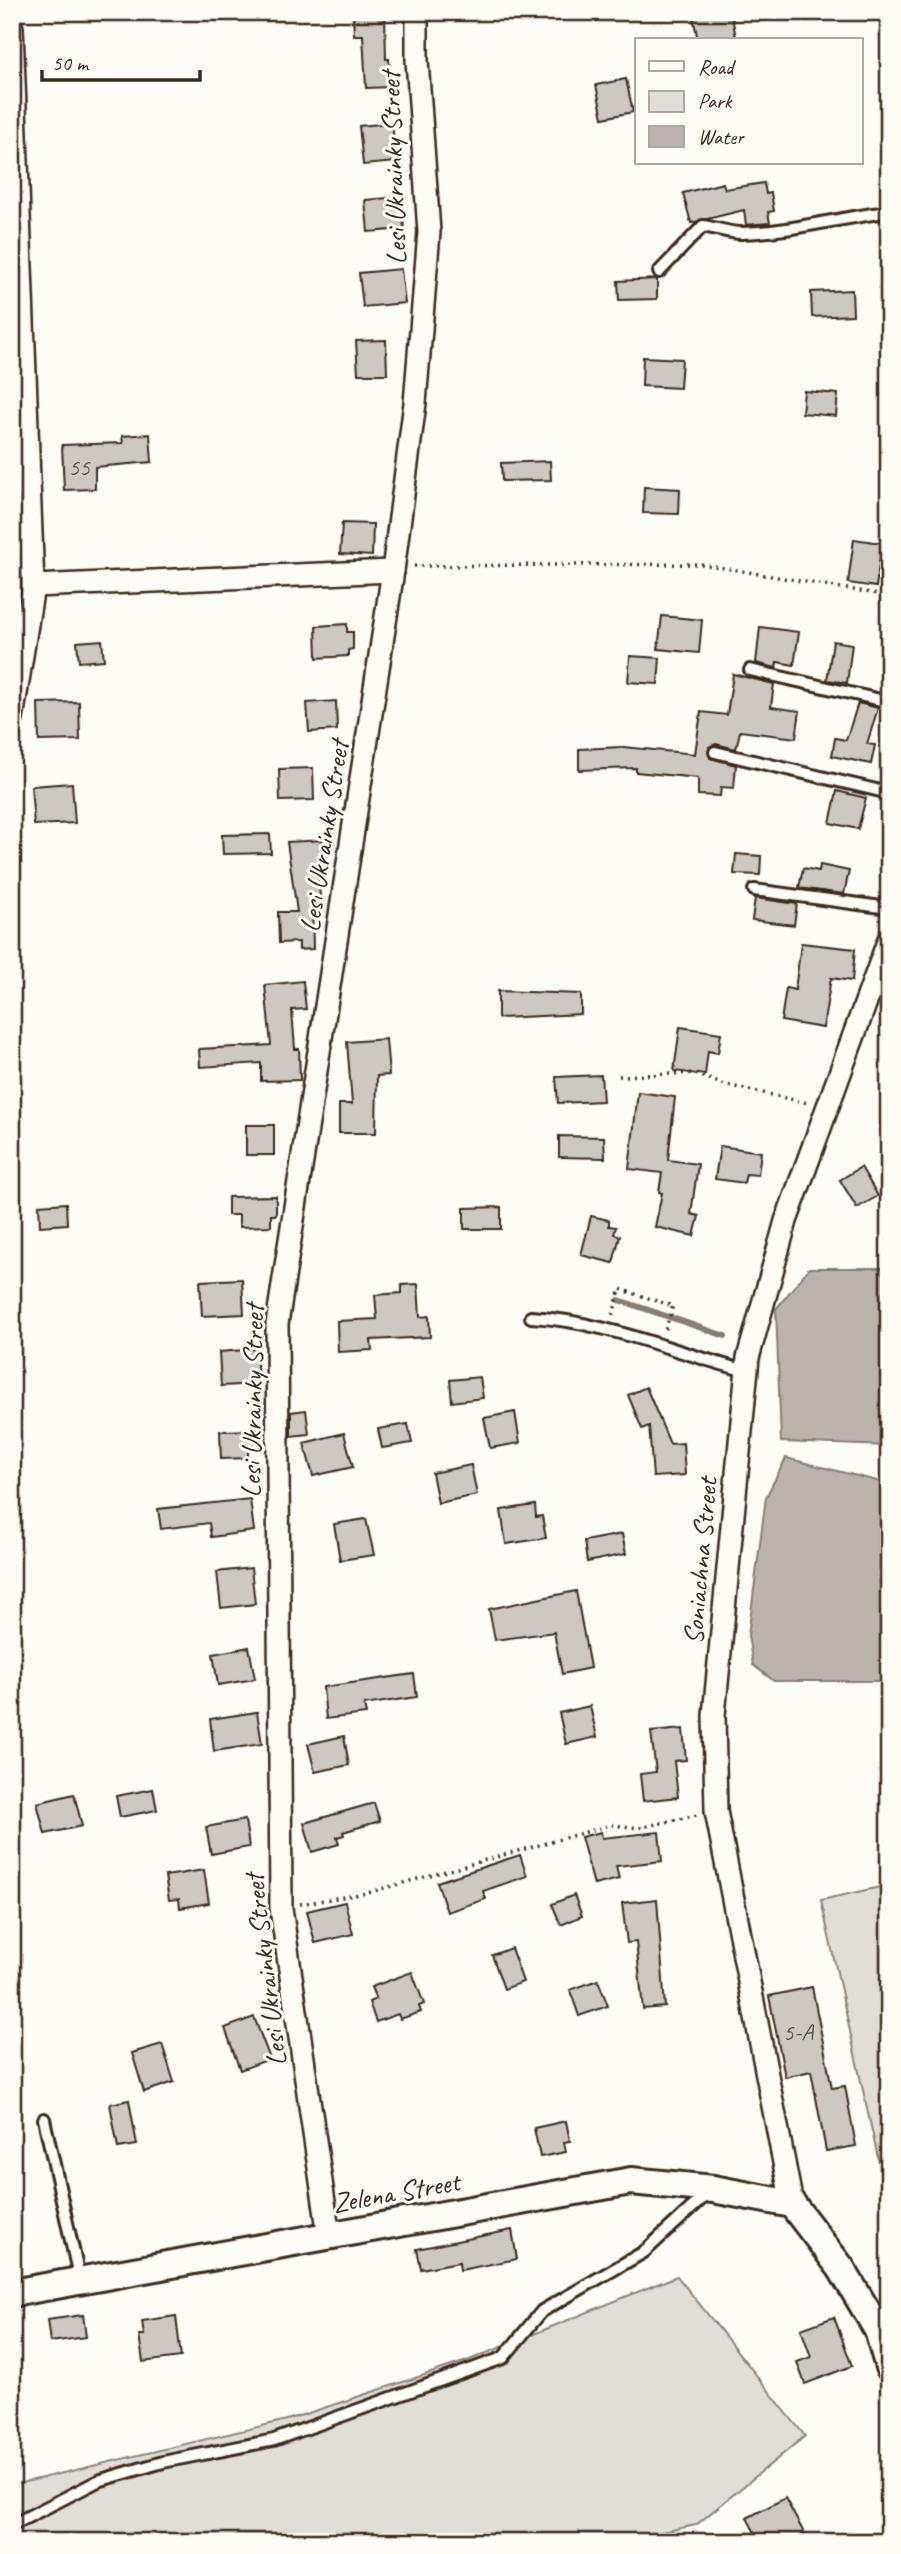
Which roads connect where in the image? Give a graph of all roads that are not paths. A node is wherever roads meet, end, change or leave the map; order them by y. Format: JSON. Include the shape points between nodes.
{"nodes":[{"id":1,"x":417,"y":12,"type":"edge"},
{"id":2,"x":12,"y":28,"type":"edge"},
{"id":3,"x":15,"y":212,"type":"edge"},
{"id":4,"x":889,"y":212,"type":"edge"},
{"id":5,"x":659,"y":272,"type":"dead end"},
{"id":6,"x":22,"y":552,"type":"edge"},
{"id":7,"x":404,"y":569,"type":"junction"},
{"id":8,"x":33,"y":586,"type":"junction"},
{"id":9,"x":750,"y":670,"type":"dead end"},
{"id":10,"x":889,"y":702,"type":"edge"},
{"id":11,"x":12,"y":719,"type":"edge"},
{"id":12,"x":715,"y":752,"type":"dead end"},
{"id":13,"x":889,"y":793,"type":"edge"},
{"id":14,"x":754,"y":890,"type":"dead end"},
{"id":15,"x":889,"y":908,"type":"edge"},
{"id":16,"x":889,"y":939,"type":"edge"},
{"id":17,"x":531,"y":1317,"type":"dead end"},
{"id":18,"x":747,"y":1371,"type":"junction"},
{"id":19,"x":44,"y":2119,"type":"dead end"},
{"id":20,"x":713,"y":2189,"type":"junction"},
{"id":21,"x":792,"y":2204,"type":"junction"},
{"id":22,"x":329,"y":2236,"type":"junction"},
{"id":23,"x":80,"y":2281,"type":"junction"},
{"id":24,"x":12,"y":2293,"type":"edge"},
{"id":25,"x":884,"y":2328,"type":"edge"},
{"id":26,"x":889,"y":2367,"type":"edge"},
{"id":27,"x":12,"y":2525,"type":"edge"}],
"edges":[{"from":1,"to":7,"type":"street","name":"Lesi Ukrainky Street","via":[[429,232]]},
{"from":2,"to":3,"type":"street"},
{"from":3,"to":6,"type":"street"},
{"from":4,"to":5,"type":"lane","via":[[738,233],[703,226]]},
{"from":6,"to":8,"type":"street"},
{"from":7,"to":8,"type":"street"},
{"from":7,"to":22,"type":"street","name":"Lesi Ukrainky Street","via":[[277,1324],[281,1908]]},
{"from":8,"to":11,"type":"street"},
{"from":9,"to":10,"type":"lane"},
{"from":12,"to":13,"type":"lane"},
{"from":14,"to":15,"type":"lane"},
{"from":16,"to":18,"type":"street","name":"Soniachna Street","via":[[786,1221]]},
{"from":17,"to":18,"type":"lane","via":[[593,1325]]},
{"from":18,"to":21,"type":"street","name":"Soniachna Street","via":[[714,1715],[716,1811]]},
{"from":19,"to":23,"type":"lane"},
{"from":20,"to":21,"type":"street","name":"Zelena Street"},
{"from":20,"to":22,"type":"street","name":"Zelena Street","via":[[631,2181]]},
{"from":20,"to":27,"type":"lane","via":[[644,2252],[542,2311],[503,2358],[274,2440],[163,2462],[98,2481]]},
{"from":21,"to":25,"type":"street"},
{"from":22,"to":23,"type":"street","name":"Zelena Street"},
{"from":23,"to":24,"type":"street","name":"Zelena Street"},
{"from":25,"to":26,"type":"street"}]}
